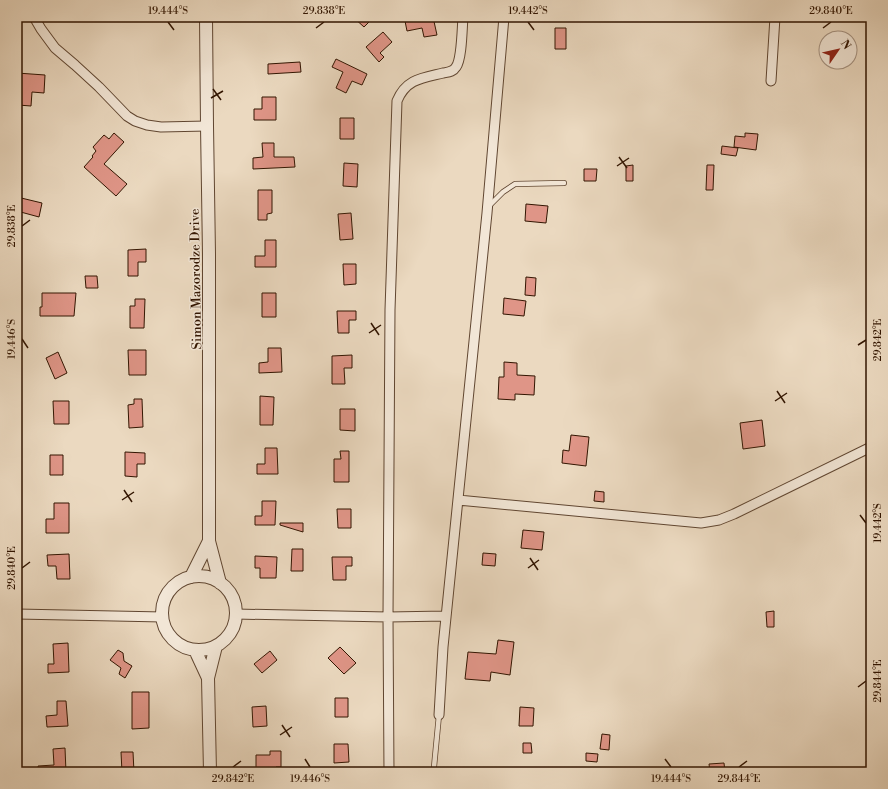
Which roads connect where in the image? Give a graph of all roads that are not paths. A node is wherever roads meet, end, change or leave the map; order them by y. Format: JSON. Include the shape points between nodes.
{"nodes":[{"id":1,"x":34,"y":17,"type":"edge"},
{"id":2,"x":206,"y":17,"type":"edge"},
{"id":3,"x":463,"y":17,"type":"edge"},
{"id":4,"x":504,"y":17,"type":"edge"},
{"id":5,"x":775,"y":17,"type":"edge"},
{"id":6,"x":771,"y":81,"type":"dead end"},
{"id":7,"x":207,"y":126,"type":"junction"},
{"id":8,"x":564,"y":183,"type":"dead end"},
{"id":9,"x":487,"y":213,"type":"junction"},
{"id":10,"x":871,"y":446,"type":"edge"},
{"id":11,"x":458,"y":500,"type":"junction"},
{"id":12,"x":209,"y":541,"type":"junction"},
{"id":13,"x":191,"y":577,"type":"junction"},
{"id":14,"x":220,"y":583,"type":"junction"},
{"id":15,"x":17,"y":614,"type":"edge"},
{"id":16,"x":236,"y":614,"type":"junction"},
{"id":17,"x":446,"y":616,"type":"junction"},
{"id":18,"x":162,"y":617,"type":"junction"},
{"id":19,"x":388,"y":617,"type":"junction"},
{"id":20,"x":216,"y":646,"type":"junction"},
{"id":21,"x":196,"y":650,"type":"junction"},
{"id":22,"x":208,"y":678,"type":"junction"},
{"id":23,"x":439,"y":715,"type":"joint"},
{"id":24,"x":434,"y":767,"type":"dead end"},
{"id":25,"x":210,"y":772,"type":"edge"},
{"id":26,"x":389,"y":772,"type":"edge"}],
"edges":[{"from":1,"to":7,"type":"street","via":[[55,48],[127,116],[147,125],[161,127]]},
{"from":2,"to":7,"type":"street","name":"Simon Mazorodze Drive"},
{"from":3,"to":19,"type":"street","via":[[460,59],[456,67],[452,71],[417,79],[408,84],[397,101],[390,310]]},
{"from":4,"to":9,"type":"street"},
{"from":5,"to":6,"type":"street"},
{"from":7,"to":12,"type":"street","name":"Simon Mazorodze Drive","via":[[210,262]]},
{"from":8,"to":9,"type":"lane","via":[[515,184],[491,204]]},
{"from":9,"to":11,"type":"street"},
{"from":10,"to":11,"type":"street","via":[[734,514],[702,523]]},
{"from":11,"to":17,"type":"street"},
{"from":12,"to":13,"type":"street","name":"Simon Mazorodze Drive"},
{"from":12,"to":14,"type":"street","name":"Simon Mazorodze Drive"},
{"from":13,"to":14,"type":"street","name":"Simon Mazorodze Drive","via":[[211,578]]},
{"from":13,"to":18,"type":"street","via":[[179,582],[169,592],[163,604]]},
{"from":14,"to":16,"type":"street","name":"Simon Mazorodze Drive","via":[[232,596]]},
{"from":15,"to":18,"type":"street"},
{"from":16,"to":19,"type":"street"},
{"from":16,"to":20,"type":"street","via":[[233,627],[226,638]]},
{"from":17,"to":19,"type":"street"},
{"from":17,"to":23,"type":"street"},
{"from":18,"to":21,"type":"street","via":[[165,627],[174,639]]},
{"from":19,"to":26,"type":"street"},
{"from":20,"to":21,"type":"street"},
{"from":20,"to":22,"type":"street"},
{"from":21,"to":22,"type":"street"},
{"from":22,"to":25,"type":"street"},
{"from":23,"to":24,"type":"lane"}]}
